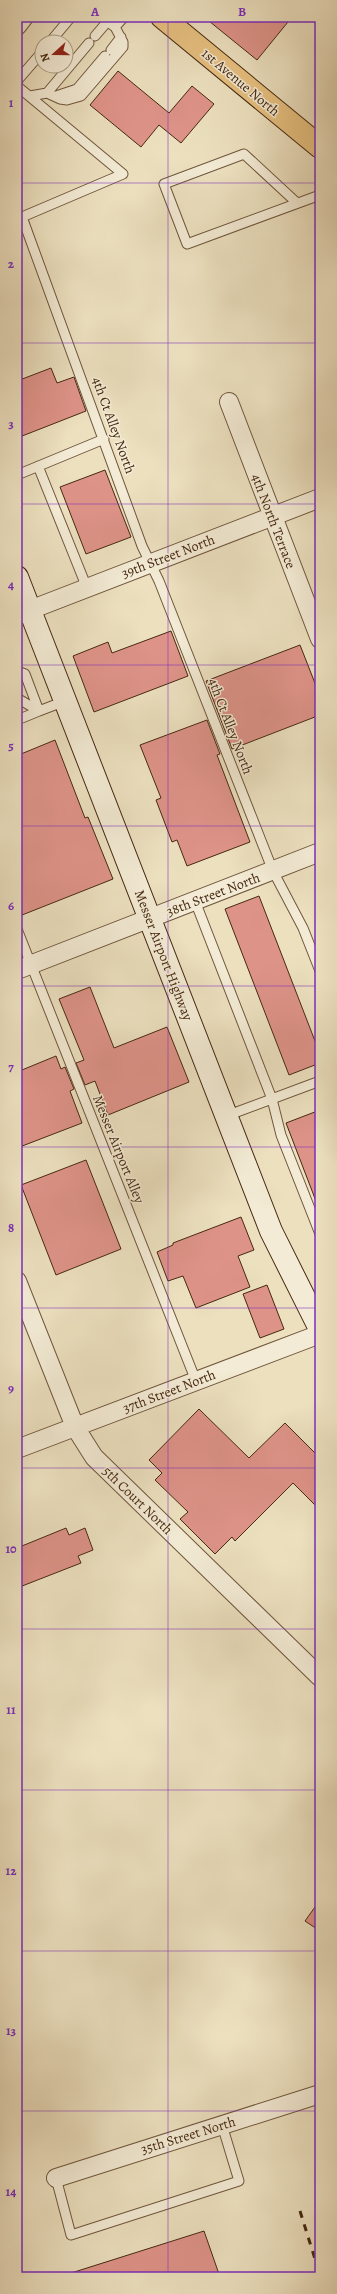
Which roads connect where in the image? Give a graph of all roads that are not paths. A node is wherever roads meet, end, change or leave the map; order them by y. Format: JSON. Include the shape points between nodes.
{"nodes":[{"id":1,"x":24,"y":17,"type":"edge"},
{"id":2,"x":71,"y":17,"type":"edge"},
{"id":3,"x":124,"y":17,"type":"edge"},
{"id":4,"x":162,"y":17,"type":"edge"},
{"id":5,"x":108,"y":22,"type":"edge"},
{"id":6,"x":17,"y":26,"type":"edge"},
{"id":7,"x":57,"y":34,"type":"edge"},
{"id":8,"x":121,"y":38,"type":"junction"},
{"id":9,"x":34,"y":61,"type":"edge"},
{"id":10,"x":17,"y":81,"type":"edge"},
{"id":11,"x":17,"y":86,"type":"edge"},
{"id":12,"x":51,"y":95,"type":"junction"},
{"id":13,"x":30,"y":96,"type":"junction"},
{"id":14,"x":320,"y":148,"type":"edge"},
{"id":15,"x":320,"y":195,"type":"edge"},
{"id":16,"x":297,"y":203,"type":"junction"},
{"id":17,"x":229,"y":402,"type":"dead end"},
{"id":18,"x":104,"y":439,"type":"junction"},
{"id":19,"x":38,"y":466,"type":"junction"},
{"id":20,"x":17,"y":475,"type":"edge"},
{"id":21,"x":320,"y":498,"type":"edge"},
{"id":22,"x":272,"y":516,"type":"junction"},
{"id":23,"x":150,"y":563,"type":"junction"},
{"id":24,"x":17,"y":577,"type":"edge"},
{"id":25,"x":87,"y":588,"type":"junction"},
{"id":26,"x":23,"y":612,"type":"edge"},
{"id":27,"x":320,"y":639,"type":"edge"},
{"id":28,"x":17,"y":671,"type":"edge"},
{"id":29,"x":17,"y":698,"type":"edge"},
{"id":30,"x":65,"y":701,"type":"junction"},
{"id":31,"x":39,"y":711,"type":"junction"},
{"id":32,"x":20,"y":717,"type":"edge"},
{"id":33,"x":17,"y":727,"type":"edge"},
{"id":34,"x":320,"y":852,"type":"edge"},
{"id":35,"x":273,"y":871,"type":"junction"},
{"id":36,"x":196,"y":900,"type":"junction"},
{"id":37,"x":150,"y":918,"type":"junction"},
{"id":38,"x":17,"y":929,"type":"edge"},
{"id":39,"x":24,"y":967,"type":"edge"},
{"id":40,"x":320,"y":971,"type":"edge"},
{"id":41,"x":320,"y":1081,"type":"edge"},
{"id":42,"x":272,"y":1099,"type":"junction"},
{"id":43,"x":226,"y":1116,"type":"junction"},
{"id":44,"x":320,"y":1234,"type":"edge"},
{"id":45,"x":17,"y":1281,"type":"edge"},
{"id":46,"x":320,"y":1329,"type":"edge"},
{"id":47,"x":320,"y":1334,"type":"edge"},
{"id":48,"x":196,"y":1380,"type":"junction"},
{"id":49,"x":75,"y":1428,"type":"junction"},
{"id":50,"x":17,"y":1449,"type":"edge"},
{"id":51,"x":320,"y":1676,"type":"edge"},
{"id":52,"x":320,"y":2094,"type":"edge"},
{"id":53,"x":222,"y":2125,"type":"junction"},
{"id":54,"x":56,"y":2178,"type":"joint"}],
"edges":[{"from":1,"to":6,"type":"street"},
{"from":2,"to":7,"type":"lane"},
{"from":3,"to":5,"type":"lane"},
{"from":4,"to":14,"type":"main road","name":"1st Avenue North"},
{"from":5,"to":8,"type":"lane"},
{"from":5,"to":12,"type":"lane"},
{"from":8,"to":12,"type":"lane","via":[[77,89]]},
{"from":8,"to":12,"type":"lane","via":[[123,47],[85,92],[67,100]]},
{"from":9,"to":10,"type":"lane"},
{"from":11,"to":13,"type":"lane","name":"4th Ct Alley North"},
{"from":12,"to":13,"type":"lane"},
{"from":13,"to":18,"type":"lane","name":"4th Ct Alley North","via":[[123,174],[22,218]]},
{"from":15,"to":16,"type":"lane"},
{"from":16,"to":16,"type":"lane","via":[[187,244],[164,184],[244,154]]},
{"from":17,"to":22,"type":"street","name":"4th North Terrace"},
{"from":18,"to":19,"type":"lane"},
{"from":18,"to":23,"type":"lane","name":"4th Ct Alley North"},
{"from":19,"to":20,"type":"lane"},
{"from":19,"to":25,"type":"lane"},
{"from":21,"to":22,"type":"street","name":"39th Street North"},
{"from":22,"to":23,"type":"street","name":"39th Street North"},
{"from":22,"to":27,"type":"street","name":"4th North Terrace"},
{"from":23,"to":25,"type":"street","name":"39th Street North"},
{"from":23,"to":35,"type":"lane","name":"4th Ct Alley North"},
{"from":24,"to":26,"type":"main road","name":"Messer Airport Highway"},
{"from":25,"to":26,"type":"street","name":"39th Street North"},
{"from":26,"to":30,"type":"main road","name":"Messer Airport Highway"},
{"from":28,"to":31,"type":"lane","via":[[24,674]]},
{"from":29,"to":31,"type":"lane"},
{"from":30,"to":31,"type":"lane"},
{"from":30,"to":37,"type":"main road","name":"Messer Airport Highway"},
{"from":31,"to":32,"type":"lane"},
{"from":32,"to":33,"type":"lane"},
{"from":34,"to":35,"type":"street","name":"38th Street North"},
{"from":35,"to":36,"type":"street","name":"38th Street North"},
{"from":35,"to":40,"type":"lane","name":"4th Ct Alley North","via":[[303,928]]},
{"from":36,"to":37,"type":"street","name":"38th Street North"},
{"from":36,"to":42,"type":"lane"},
{"from":37,"to":39,"type":"street","name":"38th Street North"},
{"from":37,"to":43,"type":"main road","name":"Messer Airport Highway"},
{"from":38,"to":39,"type":"lane","name":"Messer Airport Alley"},
{"from":39,"to":48,"type":"lane","name":"Messer Airport Alley"},
{"from":41,"to":42,"type":"lane"},
{"from":42,"to":43,"type":"lane"},
{"from":42,"to":44,"type":"lane","via":[[281,1135]]},
{"from":43,"to":46,"type":"main road","name":"Messer Airport Highway","via":[[271,1231]]},
{"from":45,"to":49,"type":"street","name":"5th Court North"},
{"from":47,"to":48,"type":"street","name":"37th Street North"},
{"from":48,"to":49,"type":"street","name":"37th Street North"},
{"from":49,"to":50,"type":"street","name":"37th Street North"},
{"from":49,"to":51,"type":"street","name":"5th Court North","via":[[94,1457]]},
{"from":52,"to":53,"type":"street","name":"35th Street North"},
{"from":53,"to":54,"type":"street","name":"35th Street North"},
{"from":53,"to":54,"type":"lane","via":[[239,2181],[224,2186],[70,2235]]}]}
